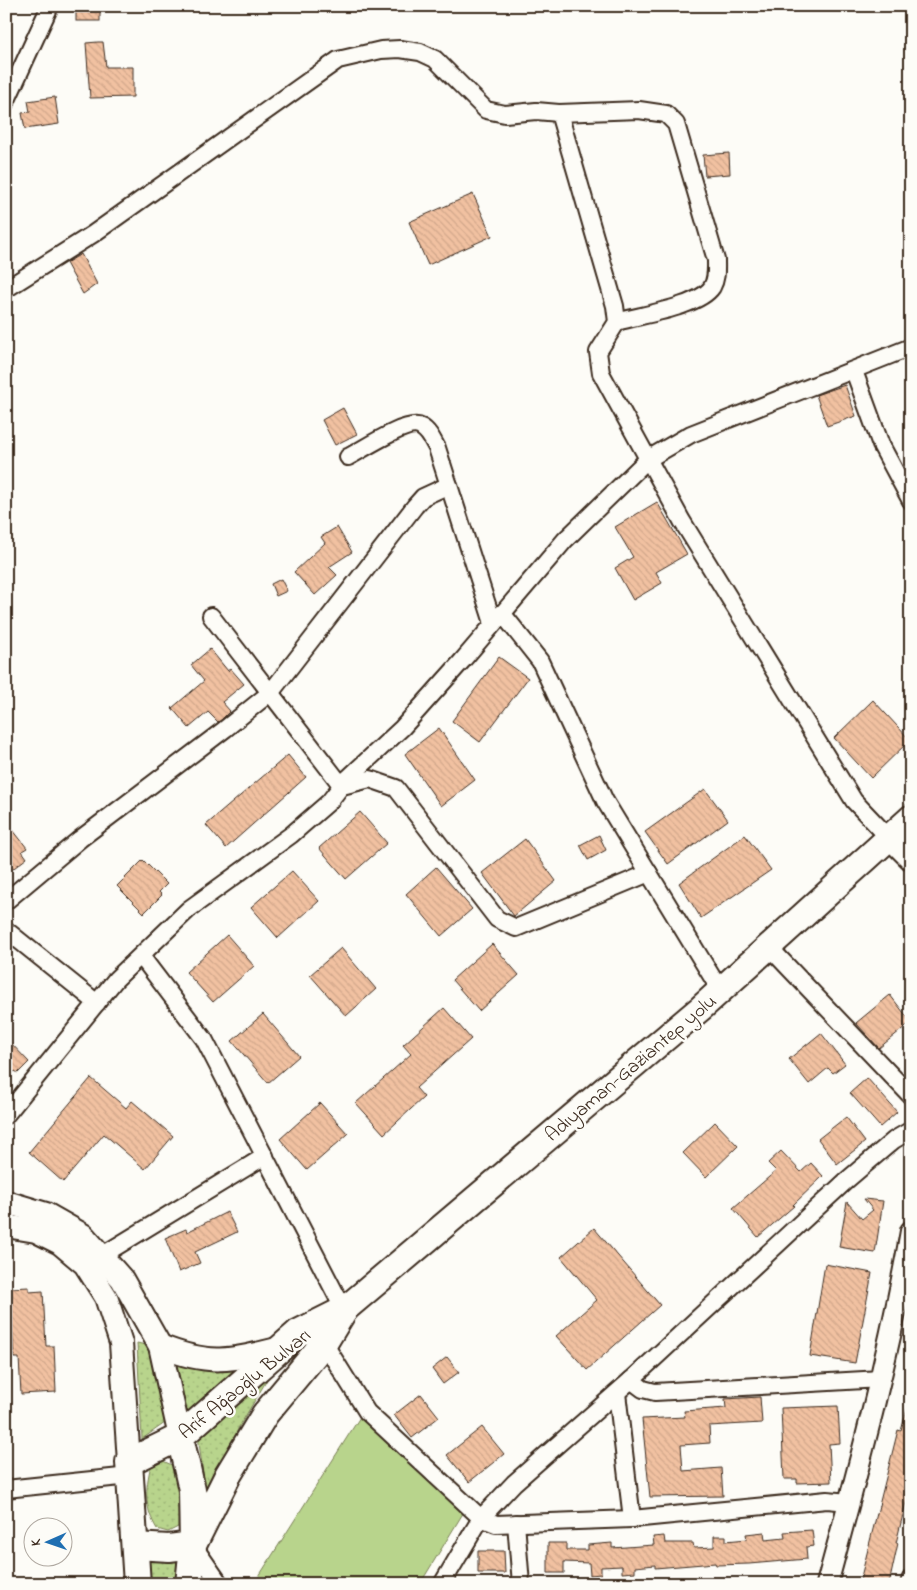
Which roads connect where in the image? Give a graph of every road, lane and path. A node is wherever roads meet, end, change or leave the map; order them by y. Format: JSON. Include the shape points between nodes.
{"nodes":[{"id":1,"x":50,"y":6,"type":"edge"},
{"id":2,"x":6,"y":102,"type":"edge"},
{"id":3,"x":559,"y":113,"type":"junction"},
{"id":4,"x":6,"y":289,"type":"edge"},
{"id":5,"x":617,"y":322,"type":"junction"},
{"id":6,"x":911,"y":347,"type":"edge"},
{"id":7,"x":854,"y":371,"type":"junction"},
{"id":8,"x":348,"y":457,"type":"dead end"},
{"id":9,"x":648,"y":459,"type":"junction"},
{"id":10,"x":449,"y":485,"type":"junction"},
{"id":11,"x":911,"y":502,"type":"edge"},
{"id":12,"x":211,"y":616,"type":"dead end"},
{"id":13,"x":497,"y":618,"type":"junction"},
{"id":14,"x":271,"y":692,"type":"junction"},
{"id":15,"x":342,"y":786,"type":"junction"},
{"id":16,"x":911,"y":818,"type":"edge"},
{"id":17,"x":890,"y":839,"type":"junction"},
{"id":18,"x":911,"y":860,"type":"edge"},
{"id":19,"x":649,"y":873,"type":"junction"},
{"id":20,"x":6,"y":900,"type":"edge"},
{"id":21,"x":6,"y":930,"type":"edge"},
{"id":22,"x":769,"y":947,"type":"junction"},
{"id":23,"x":141,"y":956,"type":"junction"},
{"id":24,"x":720,"y":990,"type":"junction"},
{"id":25,"x":97,"y":1004,"type":"junction"},
{"id":26,"x":911,"y":1096,"type":"edge"},
{"id":27,"x":6,"y":1115,"type":"edge"},
{"id":28,"x":911,"y":1130,"type":"edge"},
{"id":29,"x":265,"y":1156,"type":"junction"},
{"id":30,"x":6,"y":1202,"type":"edge"},
{"id":31,"x":6,"y":1226,"type":"edge"},
{"id":32,"x":911,"y":1231,"type":"edge"},
{"id":33,"x":101,"y":1256,"type":"junction"},
{"id":34,"x":905,"y":1302,"type":"edge"},
{"id":35,"x":344,"y":1310,"type":"junction"},
{"id":36,"x":324,"y":1343,"type":"junction"},
{"id":37,"x":160,"y":1346,"type":"junction"},
{"id":38,"x":281,"y":1348,"type":"junction"},
{"id":39,"x":881,"y":1379,"type":"junction"},
{"id":40,"x":631,"y":1380,"type":"junction"},
{"id":41,"x":617,"y":1393,"type":"junction"},
{"id":42,"x":180,"y":1438,"type":"junction"},
{"id":43,"x":130,"y":1469,"type":"junction"},
{"id":44,"x":6,"y":1489,"type":"edge"},
{"id":45,"x":849,"y":1502,"type":"junction"},
{"id":46,"x":481,"y":1518,"type":"junction"},
{"id":47,"x":632,"y":1519,"type":"junction"},
{"id":48,"x":516,"y":1523,"type":"junction"},
{"id":49,"x":194,"y":1545,"type":"junction"},
{"id":50,"x":136,"y":1546,"type":"junction"},
{"id":51,"x":911,"y":1578,"type":"edge"},
{"id":52,"x":137,"y":1584,"type":"edge"},
{"id":53,"x":189,"y":1584,"type":"edge"},
{"id":54,"x":220,"y":1584,"type":"edge"},
{"id":55,"x":442,"y":1584,"type":"edge"},
{"id":56,"x":521,"y":1584,"type":"edge"},
{"id":57,"x":828,"y":1584,"type":"edge"},
{"id":58,"x":909,"y":1584,"type":"edge"}],
"edges":[{"from":1,"to":2,"type":"street"},
{"from":3,"to":4,"type":"street","via":[[505,114],[486,110],[435,59],[420,52],[400,48],[338,60],[93,234]]},
{"from":3,"to":5,"type":"street"},
{"from":3,"to":5,"type":"street","via":[[639,110],[666,114],[676,124],[716,260],[716,277],[711,288],[698,300]]},
{"from":5,"to":9,"type":"street","via":[[598,352],[598,362]]},
{"from":6,"to":7,"type":"street"},
{"from":7,"to":9,"type":"street","via":[[691,434]]},
{"from":7,"to":11,"type":"street","via":[[882,445]]},
{"from":8,"to":10,"type":"street","via":[[409,425],[421,426],[437,448]]},
{"from":9,"to":13,"type":"street","via":[[565,540]]},
{"from":9,"to":17,"type":"street","via":[[682,521],[854,801]]},
{"from":10,"to":13,"type":"street"},
{"from":10,"to":14,"type":"street","via":[[423,497]]},
{"from":12,"to":14,"type":"street"},
{"from":13,"to":15,"type":"street","via":[[402,728]]},
{"from":13,"to":19,"type":"street","via":[[540,662],[606,801]]},
{"from":14,"to":15,"type":"street"},
{"from":14,"to":20,"type":"street"},
{"from":15,"to":19,"type":"street","via":[[370,779],[396,788],[497,919],[516,928]]},
{"from":15,"to":23,"type":"street","via":[[329,802],[291,835],[189,909]]},
{"from":16,"to":17,"type":"main road","name":"Adıyaman-Gaziantep yolu"},
{"from":17,"to":18,"type":"street"},
{"from":17,"to":22,"type":"main road","name":"Adıyaman-Gaziantep yolu"},
{"from":19,"to":24,"type":"street"},
{"from":21,"to":25,"type":"street"},
{"from":22,"to":24,"type":"main road","name":"Adıyaman-Gaziantep yolu"},
{"from":22,"to":26,"type":"street"},
{"from":23,"to":25,"type":"street"},
{"from":23,"to":29,"type":"street","via":[[204,1039]]},
{"from":24,"to":35,"type":"main road","name":"Adıyaman-Gaziantep yolu"},
{"from":25,"to":27,"type":"street"},
{"from":28,"to":40,"type":"street","via":[[894,1140],[847,1180]]},
{"from":29,"to":33,"type":"street"},
{"from":29,"to":35,"type":"street"},
{"from":30,"to":33,"type":"main road","via":[[46,1214],[83,1235]]},
{"from":31,"to":43,"type":"main road","via":[[36,1232],[60,1243],[85,1264],[106,1296],[121,1343]]},
{"from":32,"to":34,"type":"street"},
{"from":33,"to":37,"type":"main road","via":[[122,1279]]},
{"from":34,"to":39,"type":"street"},
{"from":35,"to":36,"type":"highway","name":"Arif Ağaoğlu Bulvarı"},
{"from":35,"to":38,"type":"highway","name":"Arif Ağaoğlu Bulvarı","via":[[298,1333]]},
{"from":36,"to":46,"type":"street","via":[[366,1412]]},
{"from":36,"to":49,"type":"highway","name":"Arif Ağaoğlu Bulvarı","via":[[265,1414],[228,1475]]},
{"from":37,"to":38,"type":"main road","via":[[186,1357],[223,1361]]},
{"from":37,"to":42,"type":"main road"},
{"from":38,"to":42,"type":"highway","name":"Arif Ağaoğlu Bulvarı"},
{"from":39,"to":40,"type":"street","via":[[656,1392],[643,1389]]},
{"from":39,"to":45,"type":"street"},
{"from":40,"to":41,"type":"street"},
{"from":41,"to":46,"type":"street","via":[[514,1483]]},
{"from":41,"to":47,"type":"street"},
{"from":42,"to":43,"type":"highway","name":"Arif Ağaoğlu Bulvarı"},
{"from":42,"to":49,"type":"highway","via":[[192,1490]]},
{"from":43,"to":44,"type":"street"},
{"from":43,"to":50,"type":"highway"},
{"from":45,"to":47,"type":"street","via":[[827,1500]]},
{"from":45,"to":57,"type":"street"},
{"from":46,"to":48,"type":"street","via":[[496,1524]]},
{"from":46,"to":55,"type":"street"},
{"from":47,"to":48,"type":"street"},
{"from":48,"to":56,"type":"street"},
{"from":49,"to":50,"type":"highway","via":[[169,1548]]},
{"from":49,"to":53,"type":"highway","name":"Arif Ağaoğlu Bulvarı"},
{"from":49,"to":54,"type":"street"},
{"from":50,"to":52,"type":"highway"},
{"from":51,"to":58,"type":"street"}]}
